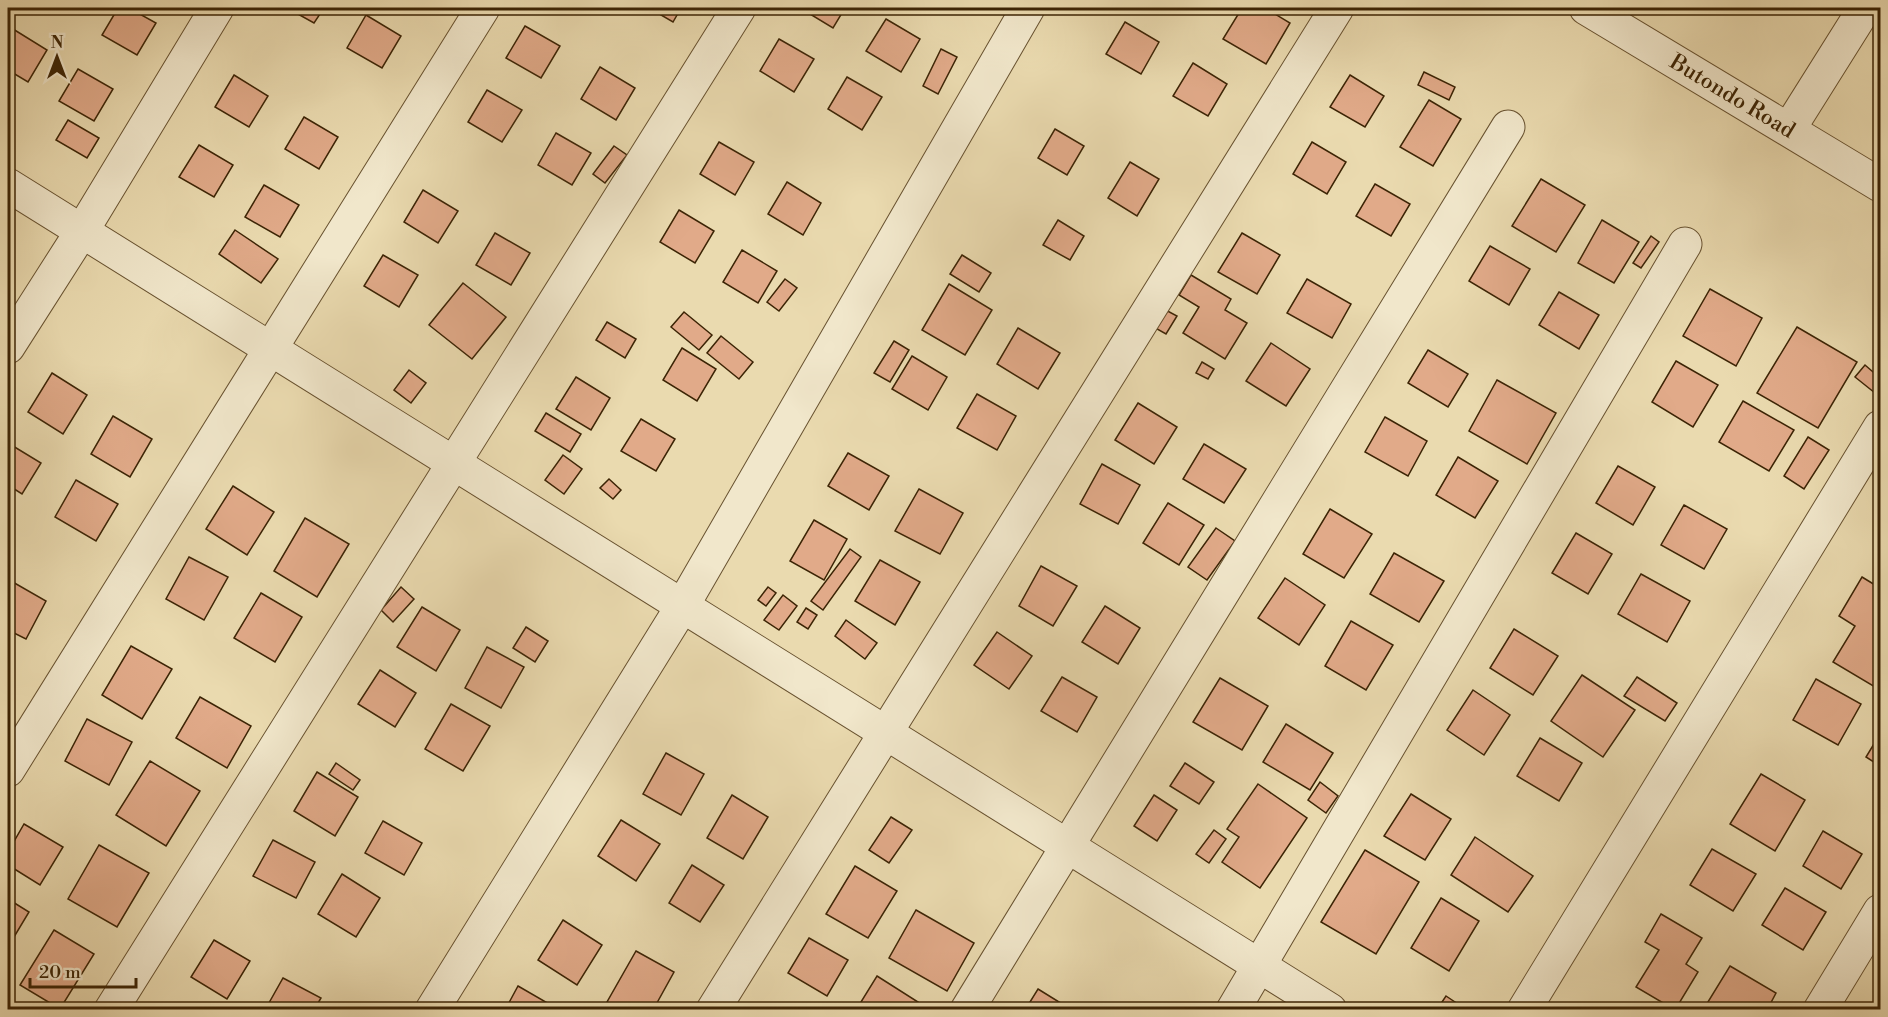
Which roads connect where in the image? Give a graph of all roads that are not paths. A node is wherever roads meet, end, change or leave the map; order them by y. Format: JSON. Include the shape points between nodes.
{"nodes":[{"id":1,"x":217,"y":8,"type":"edge"},
{"id":2,"x":483,"y":8,"type":"edge"},
{"id":3,"x":740,"y":8,"type":"edge"},
{"id":4,"x":1028,"y":8,"type":"edge"},
{"id":5,"x":1337,"y":8,"type":"edge"},
{"id":6,"x":1865,"y":8,"type":"edge"},
{"id":7,"x":1603,"y":12,"type":"edge"},
{"id":8,"x":1508,"y":128,"type":"dead end"},
{"id":9,"x":1789,"y":129,"type":"junction"},
{"id":10,"x":8,"y":185,"type":"edge"},
{"id":11,"x":1881,"y":185,"type":"edge"},
{"id":12,"x":82,"y":231,"type":"junction"},
{"id":13,"x":1685,"y":244,"type":"dead end"},
{"id":14,"x":8,"y":347,"type":"edge"},
{"id":15,"x":271,"y":348,"type":"junction"},
{"id":16,"x":1881,"y":427,"type":"edge"},
{"id":17,"x":454,"y":463,"type":"junction"},
{"id":18,"x":683,"y":605,"type":"junction"},
{"id":19,"x":885,"y":731,"type":"junction"},
{"id":20,"x":8,"y":770,"type":"edge"},
{"id":21,"x":1069,"y":845,"type":"junction"},
{"id":22,"x":1881,"y":911,"type":"edge"},
{"id":23,"x":1262,"y":965,"type":"junction"},
{"id":24,"x":111,"y":1010,"type":"edge"},
{"id":25,"x":432,"y":1010,"type":"edge"},
{"id":26,"x":712,"y":1010,"type":"edge"},
{"id":27,"x":967,"y":1010,"type":"edge"},
{"id":28,"x":1233,"y":1010,"type":"edge"},
{"id":29,"x":1330,"y":1010,"type":"edge"},
{"id":30,"x":1524,"y":1010,"type":"edge"},
{"id":31,"x":1820,"y":1010,"type":"edge"}],
"edges":[{"from":1,"to":12,"type":"street"},
{"from":2,"to":15,"type":"street"},
{"from":3,"to":17,"type":"street"},
{"from":4,"to":18,"type":"street"},
{"from":5,"to":19,"type":"street"},
{"from":6,"to":9,"type":"street"},
{"from":7,"to":9,"type":"street","name":"Butondo Road"},
{"from":8,"to":21,"type":"street"},
{"from":9,"to":11,"type":"street","name":"Butondo Road"},
{"from":10,"to":12,"type":"street"},
{"from":12,"to":14,"type":"street"},
{"from":12,"to":15,"type":"street"},
{"from":13,"to":23,"type":"street"},
{"from":15,"to":17,"type":"street"},
{"from":15,"to":20,"type":"street"},
{"from":16,"to":30,"type":"street"},
{"from":17,"to":18,"type":"street"},
{"from":17,"to":24,"type":"street"},
{"from":18,"to":19,"type":"street"},
{"from":18,"to":25,"type":"street"},
{"from":19,"to":21,"type":"street"},
{"from":19,"to":26,"type":"street"},
{"from":21,"to":23,"type":"street"},
{"from":21,"to":27,"type":"street"},
{"from":22,"to":31,"type":"street"},
{"from":23,"to":28,"type":"street"},
{"from":23,"to":29,"type":"street"}]}
